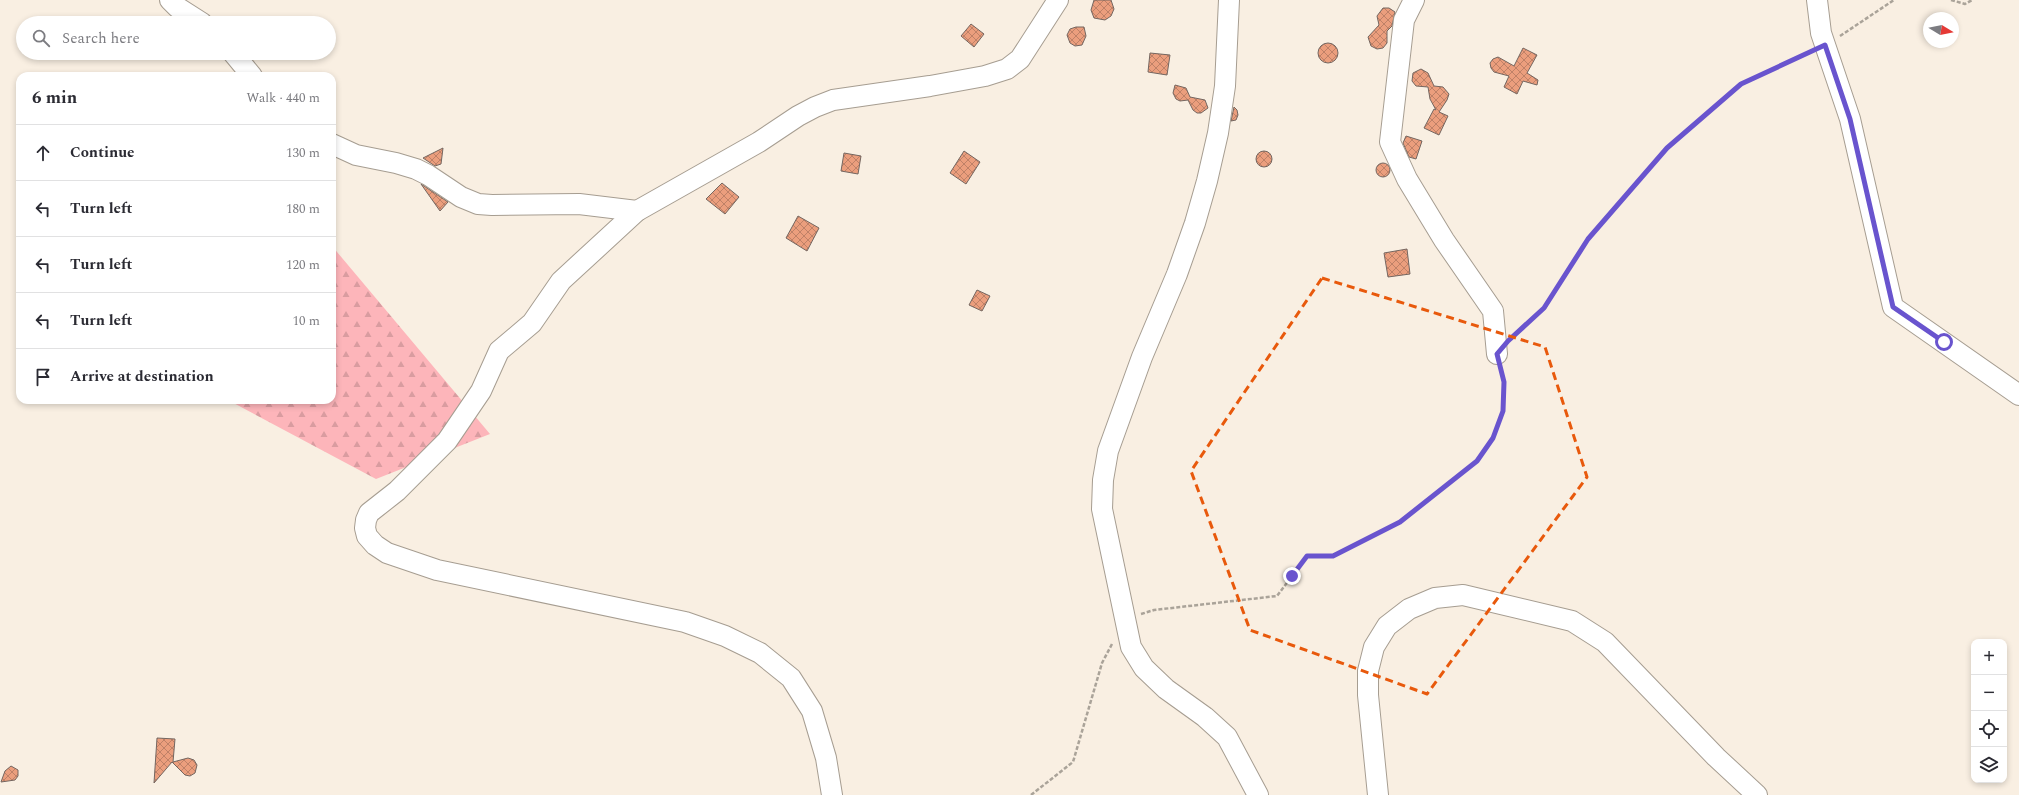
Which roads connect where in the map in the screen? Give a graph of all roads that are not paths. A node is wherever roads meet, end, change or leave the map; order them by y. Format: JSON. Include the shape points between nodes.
{"nodes":[{"id":1,"x":170,"y":0,"type":"edge"},
{"id":2,"x":1058,"y":0,"type":"edge"},
{"id":3,"x":1229,"y":0,"type":"edge"},
{"id":4,"x":1414,"y":0,"type":"edge"},
{"id":5,"x":1817,"y":0,"type":"edge"},
{"id":6,"x":190,"y":16,"type":"edge"},
{"id":7,"x":239,"y":60,"type":"edge"},
{"id":8,"x":249,"y":72,"type":"edge"},
{"id":9,"x":336,"y":146,"type":"edge"},
{"id":10,"x":638,"y":211,"type":"junction"},
{"id":11,"x":1497,"y":354,"type":"road end"},
{"id":12,"x":2019,"y":395,"type":"edge"},
{"id":13,"x":832,"y":795,"type":"edge"},
{"id":14,"x":1258,"y":795,"type":"edge"},
{"id":15,"x":1378,"y":795,"type":"edge"},
{"id":16,"x":1757,"y":795,"type":"edge"}],
"edges":[{"from":1,"to":6,"type":"street"},
{"from":2,"to":10,"type":"street","via":[[1020,59],[1007,69],[984,76],[834,100],[815,106],[759,142]]},
{"from":3,"to":14,"type":"street","via":[[1225,86],[1207,181],[1177,274],[1142,357],[1108,451],[1102,509],[1131,647],[1144,668],[1166,689],[1205,717],[1227,737]]},
{"from":4,"to":11,"type":"street","via":[[1404,20],[1390,142],[1407,179],[1444,240],[1493,311]]},
{"from":5,"to":12,"type":"street","via":[[1821,33],[1850,119],[1893,307]]},
{"from":7,"to":8,"type":"street"},
{"from":9,"to":10,"type":"street","via":[[356,155],[416,169],[461,197],[478,204],[579,204]]},
{"from":10,"to":13,"type":"street","via":[[561,281],[532,323],[499,351],[481,390],[447,441],[397,491],[369,513],[365,528],[367,536],[387,553],[437,570],[685,622],[760,652],[791,678],[812,711],[826,758]]},
{"from":15,"to":16,"type":"street","via":[[1368,696],[1368,671],[1374,647],[1387,626],[1409,609],[1435,598],[1463,595],[1572,621],[1605,642],[1716,757]]}]}
